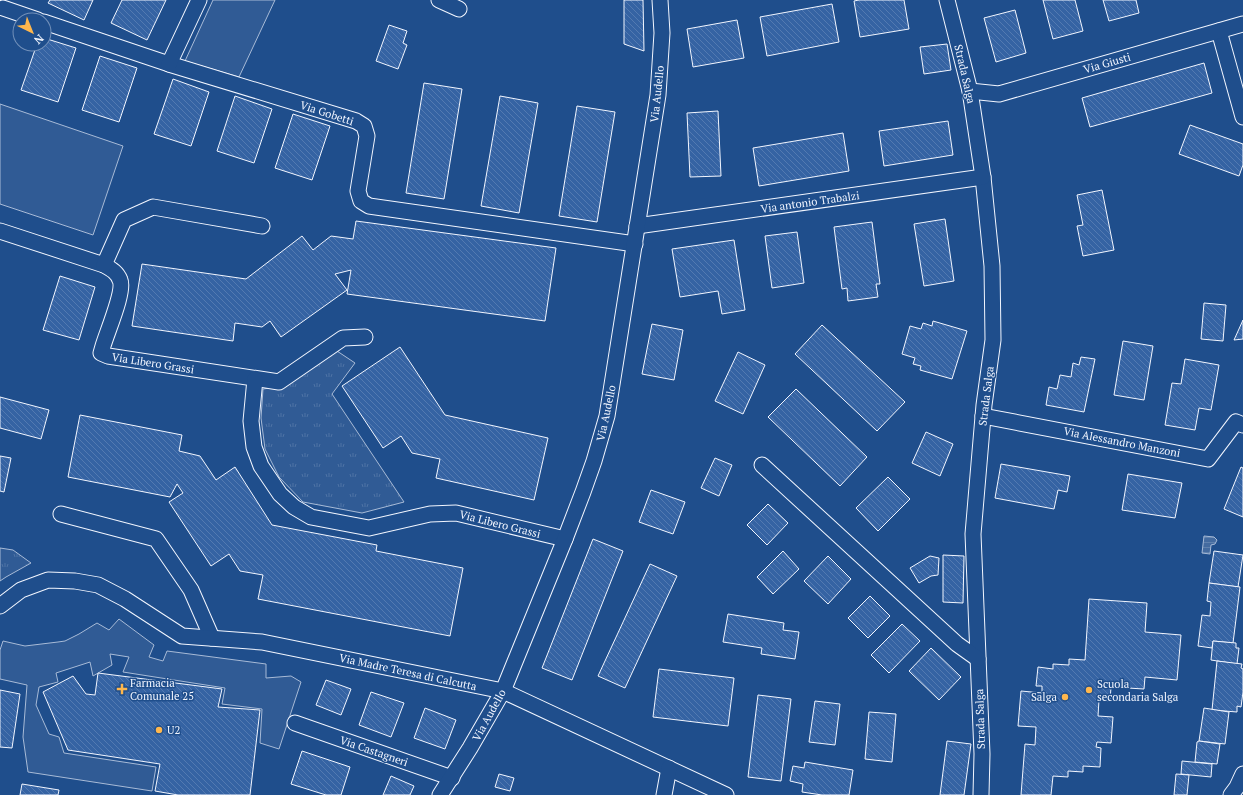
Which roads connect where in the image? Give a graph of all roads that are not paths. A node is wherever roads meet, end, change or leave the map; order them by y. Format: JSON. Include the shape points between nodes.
{"nodes":[{"id":1,"x":199,"y":0,"type":"edge"},
{"id":2,"x":439,"y":0,"type":"edge"},
{"id":3,"x":660,"y":0,"type":"edge"},
{"id":4,"x":947,"y":0,"type":"edge"},
{"id":5,"x":3,"y":8,"type":"edge"},
{"id":6,"x":459,"y":9,"type":"dead end"},
{"id":7,"x":15,"y":12,"type":"edge"},
{"id":8,"x":1243,"y":24,"type":"edge"},
{"id":9,"x":52,"y":25,"type":"edge"},
{"id":10,"x":1219,"y":31,"type":"junction"},
{"id":11,"x":169,"y":64,"type":"junction"},
{"id":12,"x":970,"y":91,"type":"junction"},
{"id":13,"x":1243,"y":117,"type":"edge"},
{"id":14,"x":983,"y":177,"type":"junction"},
{"id":15,"x":262,"y":226,"type":"dead end"},
{"id":16,"x":637,"y":226,"type":"junction"},
{"id":17,"x":0,"y":231,"type":"edge"},
{"id":18,"x":635,"y":244,"type":"junction"},
{"id":19,"x":104,"y":266,"type":"junction"},
{"id":20,"x":365,"y":337,"type":"dead end"},
{"id":21,"x":255,"y":379,"type":"junction"},
{"id":22,"x":983,"y":416,"type":"junction"},
{"id":23,"x":1243,"y":425,"type":"edge"},
{"id":24,"x":762,"y":465,"type":"dead end"},
{"id":25,"x":60,"y":514,"type":"dead end"},
{"id":26,"x":565,"y":540,"type":"junction"},
{"id":27,"x":0,"y":606,"type":"edge"},
{"id":28,"x":212,"y":638,"type":"junction"},
{"id":29,"x":978,"y":659,"type":"junction"},
{"id":30,"x":503,"y":691,"type":"junction"},
{"id":31,"x":295,"y":723,"type":"dead end"},
{"id":32,"x":669,"y":768,"type":"junction"},
{"id":33,"x":1243,"y":774,"type":"edge"},
{"id":34,"x":452,"y":778,"type":"junction"},
{"id":35,"x":440,"y":795,"type":"edge"},
{"id":36,"x":664,"y":795,"type":"edge"},
{"id":37,"x":726,"y":795,"type":"edge"},
{"id":38,"x":981,"y":795,"type":"edge"},
{"id":39,"x":1232,"y":795,"type":"edge"}],
"edges":[{"from":1,"to":11,"type":"street"},
{"from":2,"to":6,"type":"street"},
{"from":3,"to":16,"type":"street","name":"Via Audello","via":[[662,33],[658,95]]},
{"from":4,"to":12,"type":"street","name":"Strada Salga"},
{"from":5,"to":7,"type":"street"},
{"from":8,"to":10,"type":"street","name":"Via Giusti"},
{"from":9,"to":11,"type":"street","name":"Via Gobetti"},
{"from":10,"to":12,"type":"street","name":"Via Giusti","via":[[999,94]]},
{"from":10,"to":13,"type":"street"},
{"from":11,"to":18,"type":"street","name":"Via Gobetti","via":[[356,121],[364,126],[367,136],[358,191],[361,201],[369,206]]},
{"from":12,"to":14,"type":"street","name":"Strada Salga"},
{"from":14,"to":16,"type":"street","name":"Via antonio Trabalzi"},
{"from":14,"to":22,"type":"street","name":"Strada Salga","via":[[992,266],[993,340]]},
{"from":15,"to":19,"type":"street","via":[[153,207],[124,220]]},
{"from":16,"to":18,"type":"street","name":"Via Audello"},
{"from":17,"to":19,"type":"street","name":"Via Libero Grassi"},
{"from":18,"to":26,"type":"street","name":"Via Audello","via":[[607,416],[594,461]]},
{"from":19,"to":21,"type":"street","name":"Via Libero Grassi","via":[[114,270],[120,280],[121,292],[101,353]]},
{"from":20,"to":21,"type":"street","name":"Via Libero Grassi","via":[[343,338],[278,382]]},
{"from":21,"to":26,"type":"street","name":"Via Libero Grassi","via":[[251,421],[254,447],[261,466],[280,494],[294,507],[311,517],[369,528],[430,514],[456,513]]},
{"from":22,"to":23,"type":"street","name":"Via Alessandro Manzoni","via":[[1208,459],[1236,422]]},
{"from":22,"to":29,"type":"street","name":"Strada Salga","via":[[973,534]]},
{"from":24,"to":29,"type":"street","via":[[957,644]]},
{"from":25,"to":28,"type":"street","via":[[156,539],[191,590]]},
{"from":26,"to":30,"type":"street","name":"Via Audello"},
{"from":27,"to":28,"type":"street","name":"Via Madre Teresa di Calcutta","via":[[21,590],[48,580],[74,581],[98,585],[126,599],[182,636]]},
{"from":28,"to":30,"type":"street","name":"Via Madre Teresa di Calcutta","via":[[262,642]]},
{"from":29,"to":38,"type":"street","name":"Strada Salga"},
{"from":30,"to":32,"type":"street","name":"Via Madre Teresa di Calcutta"},
{"from":30,"to":34,"type":"street","name":"Via Audello"},
{"from":31,"to":34,"type":"street","name":"Via Castagneri"},
{"from":32,"to":36,"type":"street"},
{"from":32,"to":37,"type":"street","name":"Via Madre Teresa di Calcutta"},
{"from":33,"to":39,"type":"street"},
{"from":34,"to":35,"type":"street","name":"Via Audello"}]}
